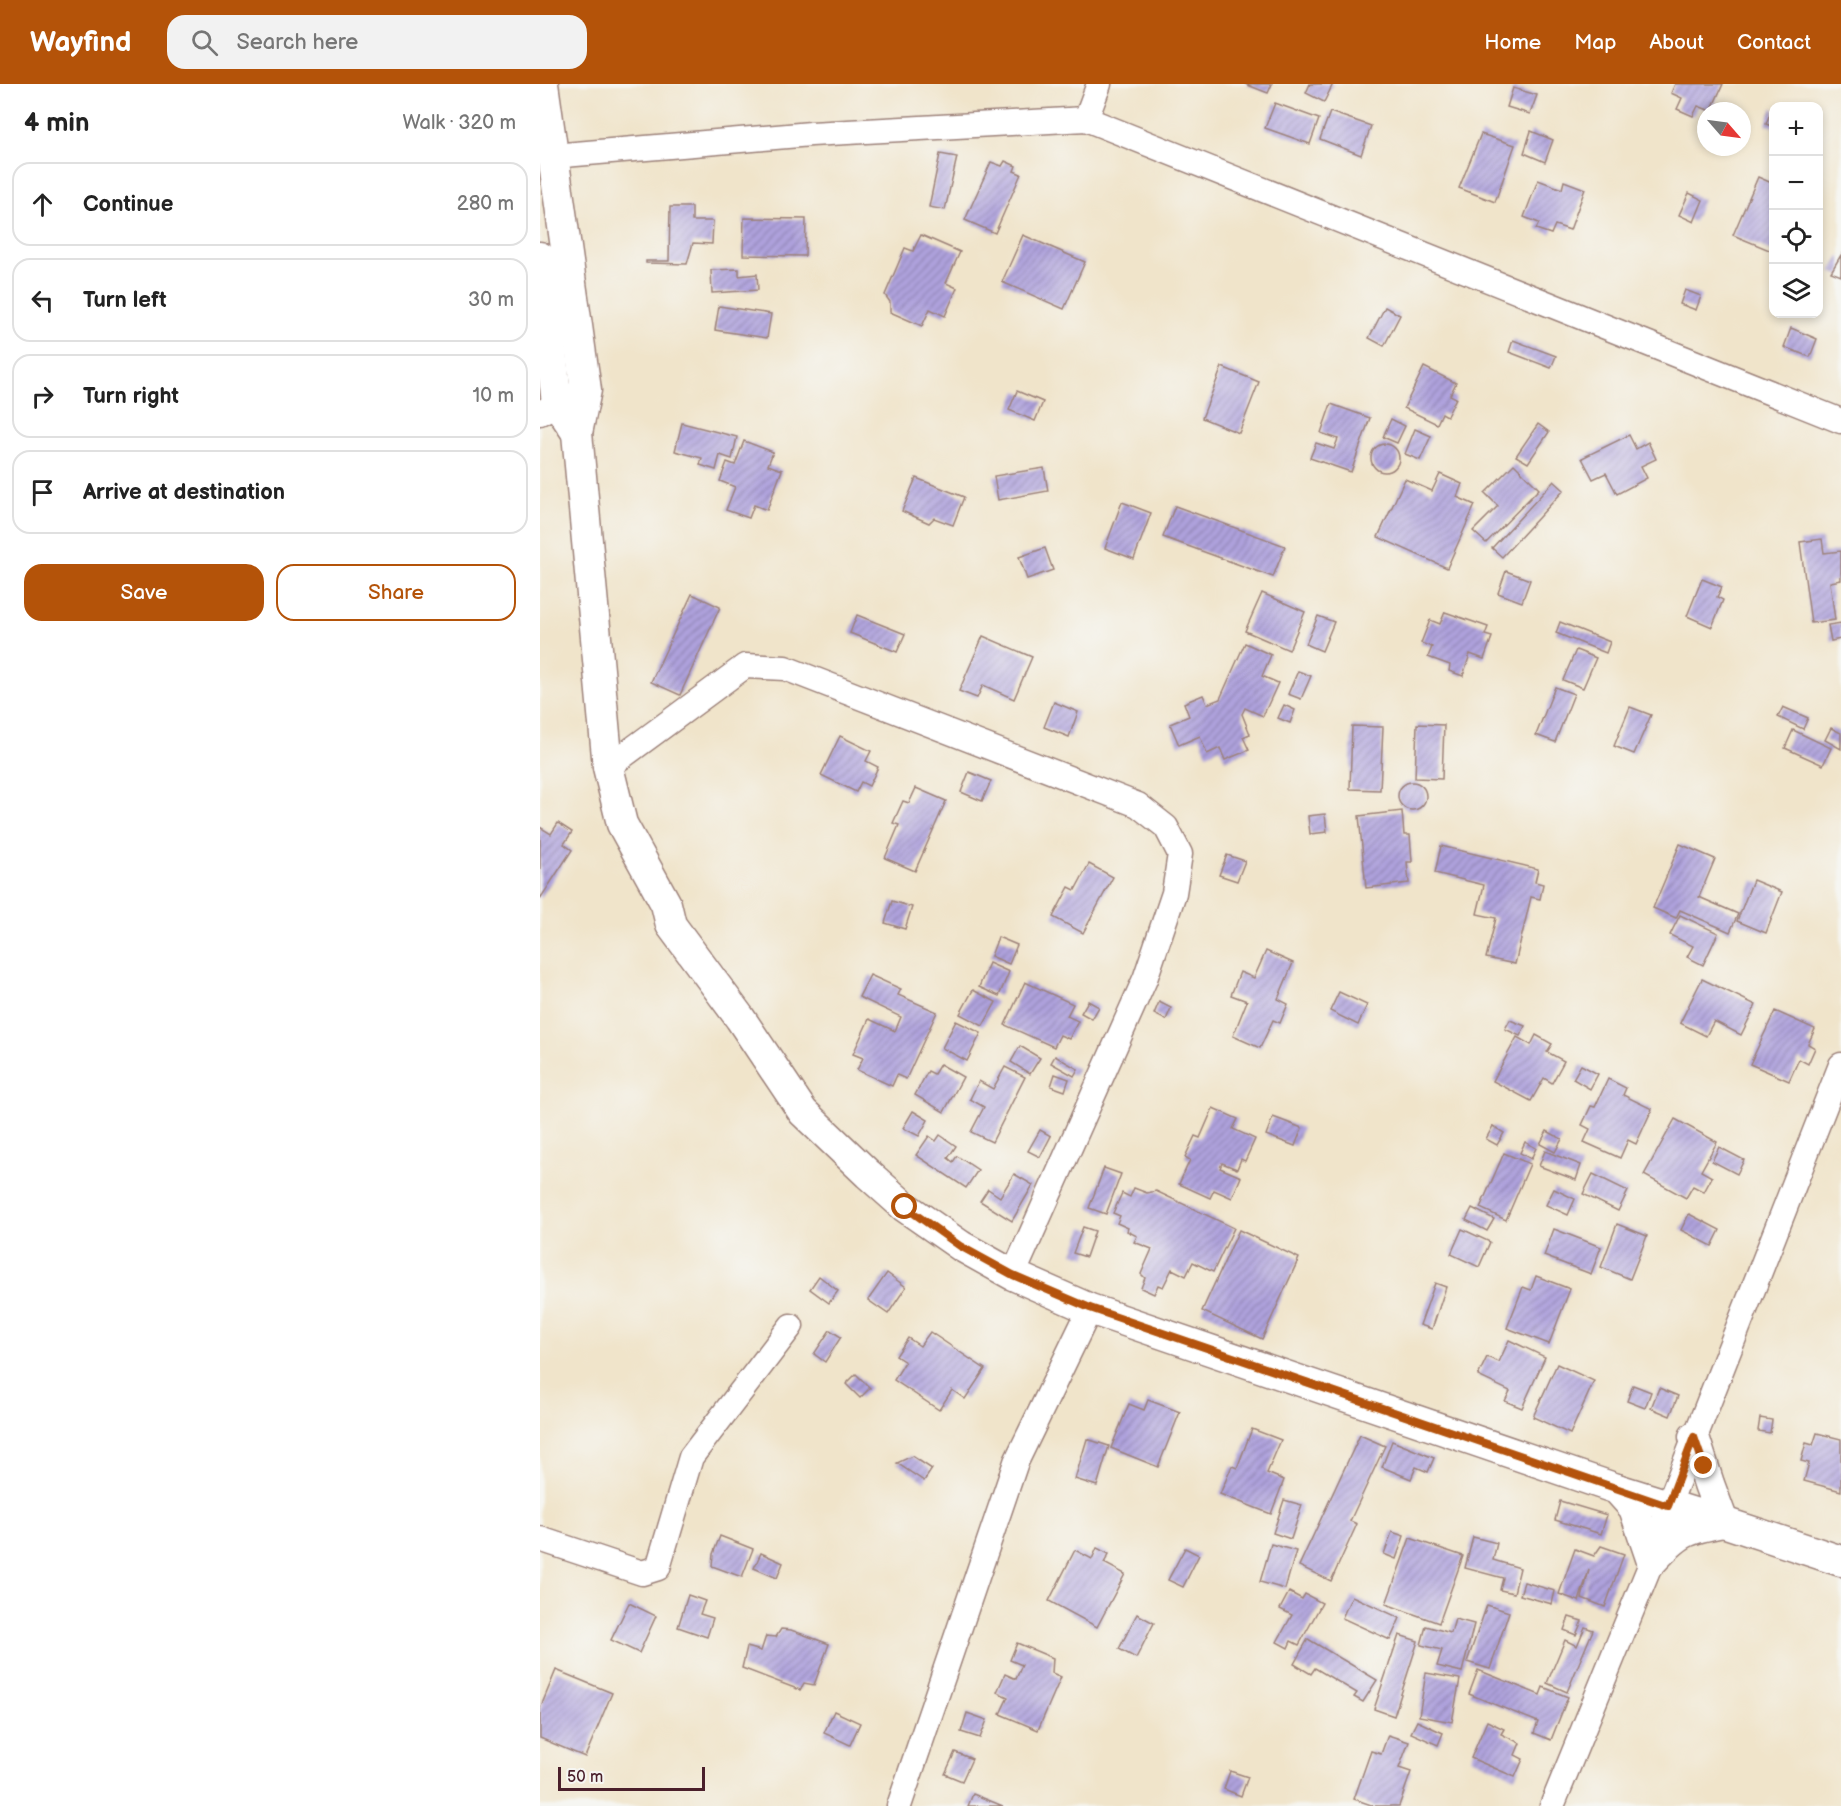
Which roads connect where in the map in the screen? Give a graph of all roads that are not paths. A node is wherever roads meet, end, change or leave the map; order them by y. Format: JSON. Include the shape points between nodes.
{"nodes":[{"id":1,"x":543,"y":84,"type":"edge"},
{"id":2,"x":1099,"y":84,"type":"edge"},
{"id":3,"x":1086,"y":119,"type":"junction"},
{"id":4,"x":552,"y":156,"type":"junction"},
{"id":5,"x":540,"y":257,"type":"edge"},
{"id":6,"x":586,"y":390,"type":"junction"},
{"id":7,"x":548,"y":408,"type":"edge"},
{"id":8,"x":1841,"y":421,"type":"edge"},
{"id":9,"x":577,"y":433,"type":"junction"},
{"id":10,"x":608,"y":767,"type":"junction"},
{"id":11,"x":1841,"y":1065,"type":"edge"},
{"id":12,"x":1013,"y":1275,"type":"junction"},
{"id":13,"x":1090,"y":1308,"type":"junction"},
{"id":14,"x":791,"y":1326,"type":"dead end"},
{"id":15,"x":1694,"y":1437,"type":"junction"},
{"id":16,"x":1617,"y":1490,"type":"junction"},
{"id":17,"x":1668,"y":1506,"type":"junction"},
{"id":18,"x":1723,"y":1521,"type":"junction"},
{"id":19,"x":540,"y":1539,"type":"edge"},
{"id":20,"x":1652,"y":1561,"type":"junction"},
{"id":21,"x":1841,"y":1561,"type":"edge"},
{"id":22,"x":899,"y":1806,"type":"edge"},
{"id":23,"x":1552,"y":1806,"type":"edge"}],
"edges":[{"from":1,"to":4,"type":"main road"},
{"from":2,"to":3,"type":"street"},
{"from":3,"to":4,"type":"street","via":[[811,134]]},
{"from":3,"to":8,"type":"street"},
{"from":4,"to":6,"type":"main road"},
{"from":5,"to":7,"type":"main road"},
{"from":6,"to":7,"type":"street"},
{"from":6,"to":9,"type":"main road"},
{"from":7,"to":9,"type":"main road"},
{"from":9,"to":10,"type":"main road"},
{"from":10,"to":12,"type":"main road","via":[[622,824],[666,904],[671,925],[803,1112],[905,1207],[960,1246]]},
{"from":10,"to":12,"type":"street","via":[[745,666],[785,668],[1138,805],[1166,827],[1180,854],[1174,894],[1145,980]]},
{"from":11,"to":15,"type":"street"},
{"from":12,"to":13,"type":"main road"},
{"from":13,"to":16,"type":"main road"},
{"from":13,"to":22,"type":"street","via":[[1016,1462]]},
{"from":14,"to":19,"type":"street","via":[[691,1457],[658,1568],[642,1573]]},
{"from":15,"to":17,"type":"street"},
{"from":15,"to":18,"type":"main road"},
{"from":16,"to":17,"type":"main road"},
{"from":16,"to":20,"type":"main road","via":[[1634,1508]]},
{"from":17,"to":18,"type":"main road"},
{"from":17,"to":20,"type":"street"},
{"from":18,"to":20,"type":"main road","via":[[1691,1527],[1671,1540]]},
{"from":18,"to":21,"type":"main road"},
{"from":20,"to":23,"type":"street"}]}
